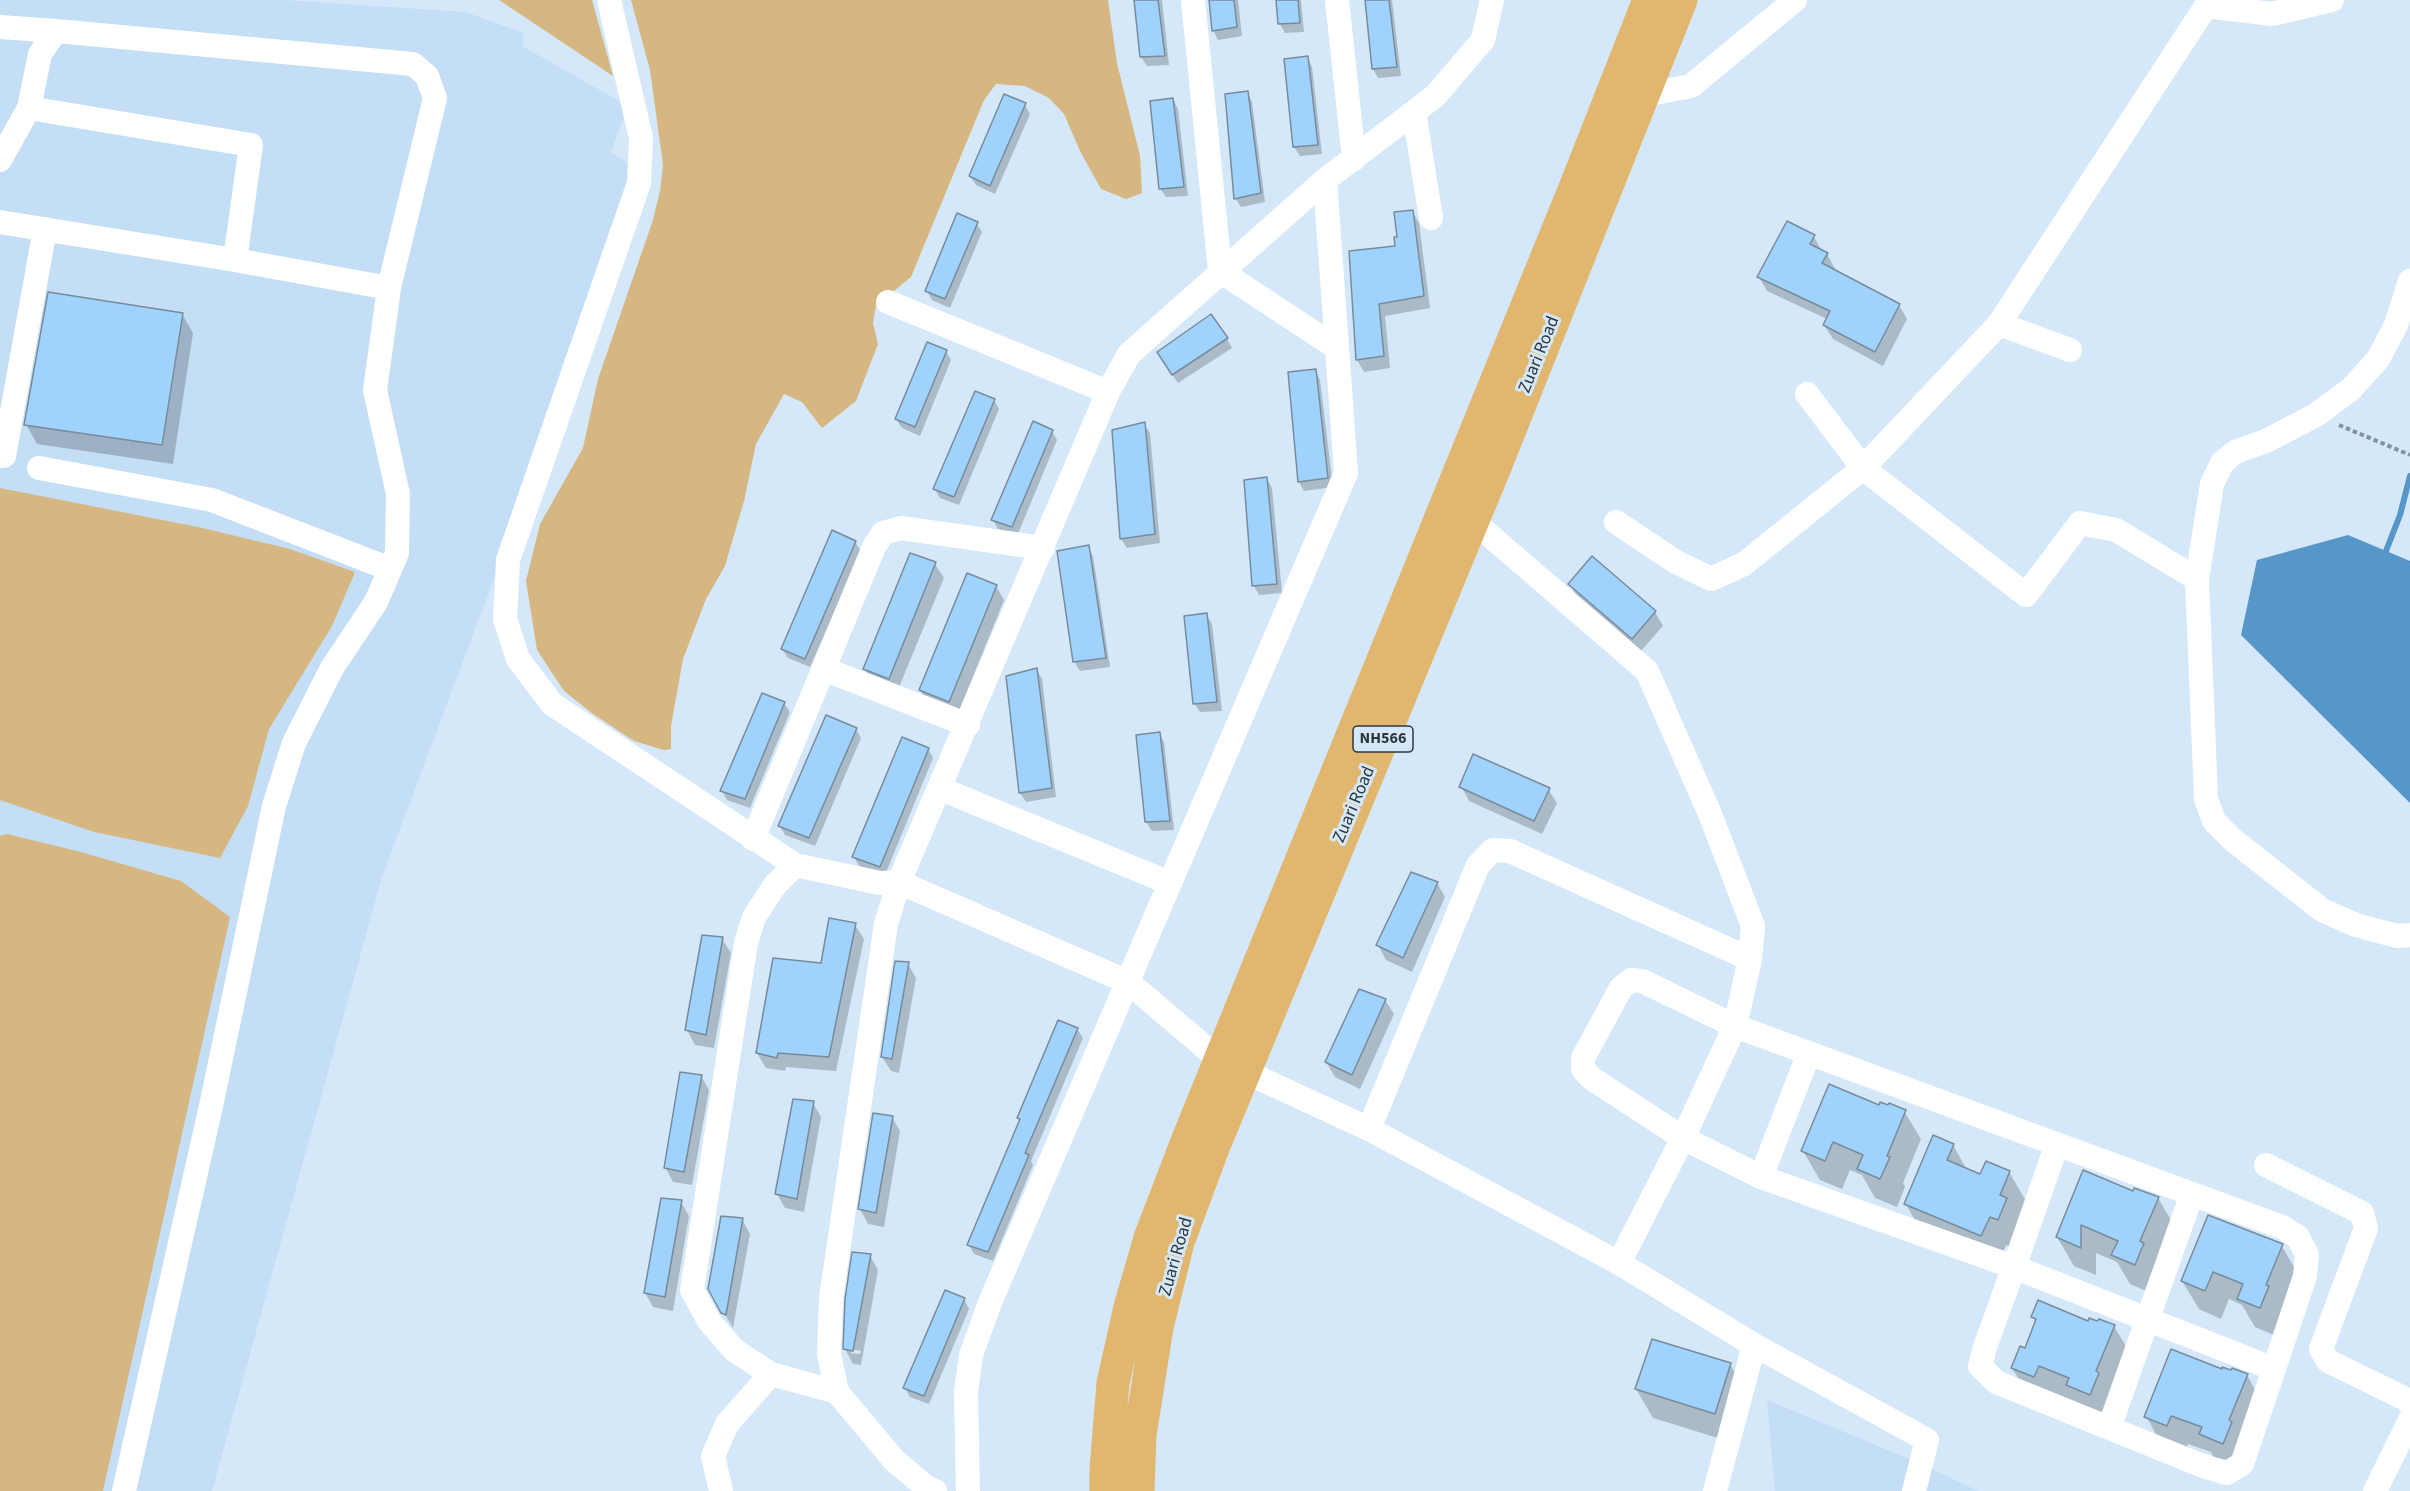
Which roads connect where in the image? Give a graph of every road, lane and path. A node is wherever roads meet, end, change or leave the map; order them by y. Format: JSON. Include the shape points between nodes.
{"nodes":[{"id":1,"x":609,"y":0,"type":"edge"},
{"id":2,"x":1193,"y":0,"type":"edge"},
{"id":3,"x":1337,"y":0,"type":"edge"},
{"id":4,"x":1492,"y":0,"type":"edge"},
{"id":5,"x":1632,"y":0,"type":"edge"},
{"id":6,"x":1649,"y":0,"type":"edge"},
{"id":7,"x":1681,"y":0,"type":"edge"},
{"id":8,"x":1703,"y":0,"type":"edge"},
{"id":9,"x":1795,"y":0,"type":"edge"},
{"id":10,"x":2332,"y":0,"type":"edge"},
{"id":11,"x":0,"y":27,"type":"edge"},
{"id":12,"x":56,"y":31,"type":"junction"},
{"id":13,"x":1649,"y":41,"type":"junction"},
{"id":14,"x":1644,"y":95,"type":"junction"},
{"id":15,"x":29,"y":108,"type":"junction"},
{"id":16,"x":1414,"y":112,"type":"junction"},
{"id":17,"x":1354,"y":159,"type":"junction"},
{"id":18,"x":0,"y":160,"type":"edge"},
{"id":19,"x":1325,"y":180,"type":"junction"},
{"id":20,"x":1431,"y":218,"type":"dead end"},
{"id":21,"x":0,"y":222,"type":"edge"},
{"id":22,"x":45,"y":229,"type":"junction"},
{"id":23,"x":235,"y":260,"type":"junction"},
{"id":24,"x":1221,"y":271,"type":"junction"},
{"id":25,"x":2410,"y":281,"type":"edge"},
{"id":26,"x":389,"y":288,"type":"junction"},
{"id":27,"x":888,"y":302,"type":"dead end"},
{"id":28,"x":1999,"y":324,"type":"junction"},
{"id":29,"x":1337,"y":348,"type":"junction"},
{"id":30,"x":2070,"y":350,"type":"dead end"},
{"id":31,"x":1108,"y":392,"type":"junction"},
{"id":32,"x":1807,"y":393,"type":"dead end"},
{"id":33,"x":2316,"y":415,"type":"junction"},
{"id":34,"x":2410,"y":455,"type":"edge"},
{"id":35,"x":0,"y":456,"type":"edge"},
{"id":36,"x":39,"y":468,"type":"dead end"},
{"id":37,"x":1863,"y":468,"type":"junction"},
{"id":38,"x":1473,"y":521,"type":"junction"},
{"id":39,"x":1616,"y":522,"type":"dead end"},
{"id":40,"x":1043,"y":548,"type":"junction"},
{"id":41,"x":390,"y":570,"type":"junction"},
{"id":42,"x":2197,"y":579,"type":"junction"},
{"id":43,"x":824,"y":669,"type":"junction"},
{"id":44,"x":968,"y":725,"type":"junction"},
{"id":45,"x":940,"y":789,"type":"junction"},
{"id":46,"x":753,"y":838,"type":"junction"},
{"id":47,"x":795,"y":865,"type":"junction"},
{"id":48,"x":899,"y":882,"type":"junction"},
{"id":49,"x":1170,"y":883,"type":"junction"},
{"id":50,"x":2410,"y":935,"type":"edge"},
{"id":51,"x":1750,"y":958,"type":"junction"},
{"id":52,"x":1128,"y":982,"type":"junction"},
{"id":53,"x":1735,"y":1026,"type":"junction"},
{"id":54,"x":1809,"y":1053,"type":"junction"},
{"id":55,"x":1232,"y":1065,"type":"junction"},
{"id":56,"x":1369,"y":1129,"type":"junction"},
{"id":57,"x":1683,"y":1138,"type":"junction"},
{"id":58,"x":2057,"y":1144,"type":"junction"},
{"id":59,"x":2266,"y":1165,"type":"dead end"},
{"id":60,"x":1761,"y":1177,"type":"junction"},
{"id":61,"x":2192,"y":1194,"type":"junction"},
{"id":62,"x":1619,"y":1263,"type":"junction"},
{"id":63,"x":2014,"y":1267,"type":"junction"},
{"id":64,"x":2147,"y":1319,"type":"junction"},
{"id":65,"x":1754,"y":1346,"type":"junction"},
{"id":66,"x":2274,"y":1369,"type":"junction"},
{"id":67,"x":771,"y":1374,"type":"junction"},
{"id":68,"x":837,"y":1392,"type":"junction"},
{"id":69,"x":2410,"y":1404,"type":"edge"},
{"id":70,"x":2410,"y":1420,"type":"edge"},
{"id":71,"x":2109,"y":1428,"type":"junction"},
{"id":72,"x":124,"y":1491,"type":"edge"},
{"id":73,"x":721,"y":1491,"type":"edge"},
{"id":74,"x":935,"y":1491,"type":"edge"},
{"id":75,"x":968,"y":1491,"type":"edge"},
{"id":76,"x":1106,"y":1491,"type":"edge"},
{"id":77,"x":1138,"y":1491,"type":"edge"},
{"id":78,"x":1715,"y":1491,"type":"edge"},
{"id":79,"x":1914,"y":1491,"type":"edge"},
{"id":80,"x":2375,"y":1491,"type":"edge"}],
"edges":[{"from":1,"to":46,"type":"street","via":[[641,138],[639,183],[508,560],[505,619],[518,659],[552,704]]},
{"from":2,"to":24,"type":"street"},
{"from":3,"to":17,"type":"street"},
{"from":4,"to":16,"type":"street","via":[[1484,40],[1435,96]]},
{"from":5,"to":13,"type":"highway","via":[[1631,13]]},
{"from":6,"to":13,"type":"highway","name":"Zuari Road","number":"NH566"},
{"from":7,"to":13,"type":"highway","name":"Zuari Road","number":"NH566"},
{"from":8,"to":13,"type":"highway"},
{"from":9,"to":14,"type":"street","via":[[1691,86]]},
{"from":10,"to":28,"type":"street","via":[[2272,14],[2206,6]]},
{"from":11,"to":12,"type":"street"},
{"from":12,"to":15,"type":"street","via":[[40,54]]},
{"from":12,"to":26,"type":"street","via":[[413,63],[427,76],[435,98]]},
{"from":13,"to":14,"type":"highway","name":"Zuari Road","number":"NH566"},
{"from":13,"to":55,"type":"highway","name":"Zuari Road","number":"NH566"},
{"from":14,"to":38,"type":"highway","name":"Zuari Road","number":"NH566"},
{"from":15,"to":18,"type":"street"},
{"from":15,"to":23,"type":"street","via":[[251,145]]},
{"from":16,"to":17,"type":"street"},
{"from":16,"to":20,"type":"street"},
{"from":17,"to":19,"type":"street"},
{"from":19,"to":24,"type":"street"},
{"from":19,"to":29,"type":"street"},
{"from":21,"to":22,"type":"street"},
{"from":22,"to":23,"type":"street"},
{"from":22,"to":35,"type":"street","via":[[4,456]]},
{"from":23,"to":26,"type":"street"},
{"from":24,"to":29,"type":"street"},
{"from":24,"to":31,"type":"street","via":[[1129,354]]},
{"from":25,"to":33,"type":"street","via":[[2396,325],[2378,359],[2351,389]]},
{"from":26,"to":41,"type":"street","via":[[375,390],[398,494],[397,553]]},
{"from":27,"to":31,"type":"street"},
{"from":28,"to":30,"type":"street"},
{"from":28,"to":37,"type":"street"},
{"from":29,"to":49,"type":"street","via":[[1346,473]]},
{"from":31,"to":40,"type":"street"},
{"from":32,"to":37,"type":"street"},
{"from":33,"to":34,"type":"path"},
{"from":33,"to":42,"type":"street","via":[[2235,452],[2222,463],[2212,484]]},
{"from":36,"to":41,"type":"street","via":[[212,500]]},
{"from":37,"to":39,"type":"street","via":[[1744,564],[1711,579],[1676,562]]},
{"from":37,"to":42,"type":"street","via":[[2026,595],[2080,523],[2116,530]]},
{"from":38,"to":51,"type":"street","via":[[1647,671],[1710,814],[1753,927]]},
{"from":38,"to":55,"type":"highway","name":"Zuari Road","number":"NH566"},
{"from":40,"to":43,"type":"street","via":[[901,528],[883,533]]},
{"from":40,"to":44,"type":"street"},
{"from":41,"to":72,"type":"street","via":[[376,602],[333,668],[294,743],[274,806]]},
{"from":42,"to":50,"type":"street","via":[[2206,799],[2214,821],[2322,910],[2356,925],[2397,936]]},
{"from":43,"to":44,"type":"street"},
{"from":43,"to":46,"type":"street"},
{"from":44,"to":45,"type":"street"},
{"from":45,"to":48,"type":"street"},
{"from":45,"to":49,"type":"street"},
{"from":46,"to":47,"type":"street"},
{"from":47,"to":48,"type":"street","via":[[880,883]]},
{"from":47,"to":67,"type":"street","via":[[775,885],[754,917],[746,944],[692,1290],[709,1321],[734,1350]]},
{"from":48,"to":52,"type":"street"},
{"from":48,"to":68,"type":"street","via":[[886,924],[831,1298],[829,1354]]},
{"from":49,"to":52,"type":"street"},
{"from":51,"to":53,"type":"street"},
{"from":51,"to":56,"type":"street","via":[[1510,851],[1493,850],[1478,865]]},
{"from":52,"to":55,"type":"street"},
{"from":52,"to":75,"type":"street","via":[[971,1355],[966,1392]]},
{"from":53,"to":54,"type":"street"},
{"from":53,"to":57,"type":"street"},
{"from":53,"to":57,"type":"street","via":[[1642,981],[1631,980],[1621,988],[1583,1058],[1583,1070],[1591,1078]]},
{"from":54,"to":58,"type":"street"},
{"from":54,"to":60,"type":"street"},
{"from":55,"to":56,"type":"street"},
{"from":55,"to":76,"type":"highway","name":"Zuari Road","number":"NH566","via":[[1150,1238],[1113,1383]]},
{"from":55,"to":77,"type":"highway","name":"Zuari Road","number":"NH566","via":[[1213,1148],[1178,1242],[1157,1327],[1140,1435]]},
{"from":56,"to":62,"type":"street"},
{"from":57,"to":60,"type":"street"},
{"from":57,"to":62,"type":"street"},
{"from":58,"to":61,"type":"street"},
{"from":58,"to":63,"type":"street"},
{"from":59,"to":69,"type":"street","via":[[2362,1213],[2366,1228],[2321,1349],[2328,1361]]},
{"from":60,"to":63,"type":"street"},
{"from":61,"to":64,"type":"street"},
{"from":61,"to":66,"type":"street","via":[[2282,1227],[2298,1237],[2307,1255],[2305,1276]]},
{"from":62,"to":65,"type":"street"},
{"from":63,"to":64,"type":"street"},
{"from":63,"to":71,"type":"street","via":[[1980,1366],[1996,1382]]},
{"from":64,"to":66,"type":"street"},
{"from":64,"to":71,"type":"street"},
{"from":65,"to":78,"type":"street"},
{"from":65,"to":79,"type":"street","via":[[1927,1440]]},
{"from":66,"to":71,"type":"street","via":[[2242,1464],[2227,1473]]},
{"from":67,"to":68,"type":"street"},
{"from":67,"to":73,"type":"street","via":[[727,1424],[713,1456]]},
{"from":68,"to":74,"type":"street","via":[[894,1461]]},
{"from":70,"to":80,"type":"street"}]}
